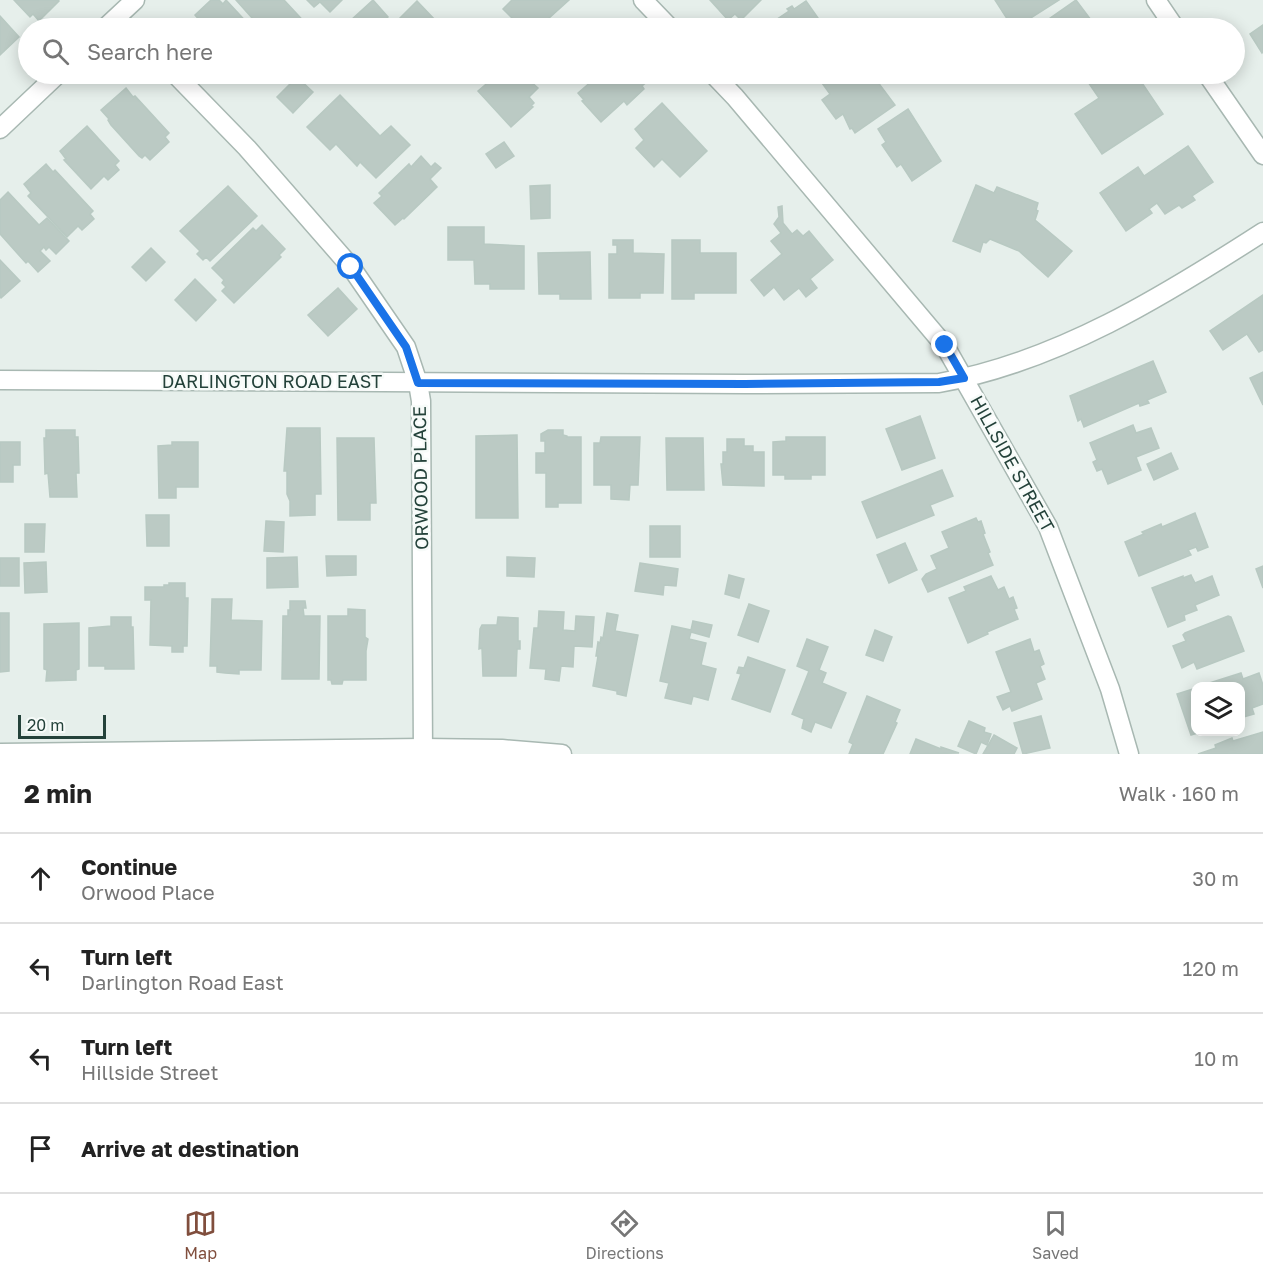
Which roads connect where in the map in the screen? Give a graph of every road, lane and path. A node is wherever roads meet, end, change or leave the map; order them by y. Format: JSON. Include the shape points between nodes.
{"nodes":[{"id":1,"x":135,"y":0,"type":"edge"},
{"id":2,"x":643,"y":0,"type":"edge"},
{"id":3,"x":1156,"y":0,"type":"edge"},
{"id":4,"x":119,"y":15,"type":"junction"},
{"id":5,"x":116,"y":18,"type":"edge"},
{"id":6,"x":122,"y":18,"type":"edge"},
{"id":7,"x":660,"y":18,"type":"edge"},
{"id":8,"x":1168,"y":18,"type":"edge"},
{"id":9,"x":47,"y":84,"type":"edge"},
{"id":10,"x":185,"y":84,"type":"edge"},
{"id":11,"x":723,"y":84,"type":"edge"},
{"id":12,"x":1213,"y":84,"type":"edge"},
{"id":13,"x":0,"y":129,"type":"edge"},
{"id":14,"x":1263,"y":155,"type":"edge"},
{"id":15,"x":1263,"y":232,"type":"edge"},
{"id":16,"x":964,"y":378,"type":"junction"},
{"id":17,"x":0,"y":380,"type":"edge"},
{"id":18,"x":418,"y":383,"type":"junction"},
{"id":19,"x":423,"y":751,"type":"edge"},
{"id":20,"x":0,"y":753,"type":"edge"},
{"id":21,"x":562,"y":754,"type":"edge"},
{"id":22,"x":1129,"y":754,"type":"edge"}],
"edges":[{"from":1,"to":4,"type":"street"},
{"from":2,"to":7,"type":"street"},
{"from":3,"to":8,"type":"street"},
{"from":4,"to":5,"type":"street"},
{"from":4,"to":6,"type":"street"},
{"from":9,"to":13,"type":"street"},
{"from":10,"to":18,"type":"street","name":"ORWOOD PLACE","via":[[247,148],[351,267],[406,347]]},
{"from":11,"to":16,"type":"street","name":"HILLSIDE STREET","via":[[945,345]]},
{"from":12,"to":14,"type":"street"},
{"from":15,"to":16,"type":"street","name":"DARLINGTON ROAD EAST","via":[[1122,316],[1035,357]]},
{"from":16,"to":18,"type":"street","name":"DARLINGTON ROAD EAST","via":[[916,383]]},
{"from":16,"to":22,"type":"street","name":"HILLSIDE STREET","via":[[1048,526],[1110,689]]},
{"from":17,"to":18,"type":"street","name":"DARLINGTON ROAD EAST"},
{"from":18,"to":19,"type":"street","name":"ORWOOD PLACE"},
{"from":19,"to":20,"type":"street"},
{"from":19,"to":21,"type":"street","via":[[502,749]]}]}
